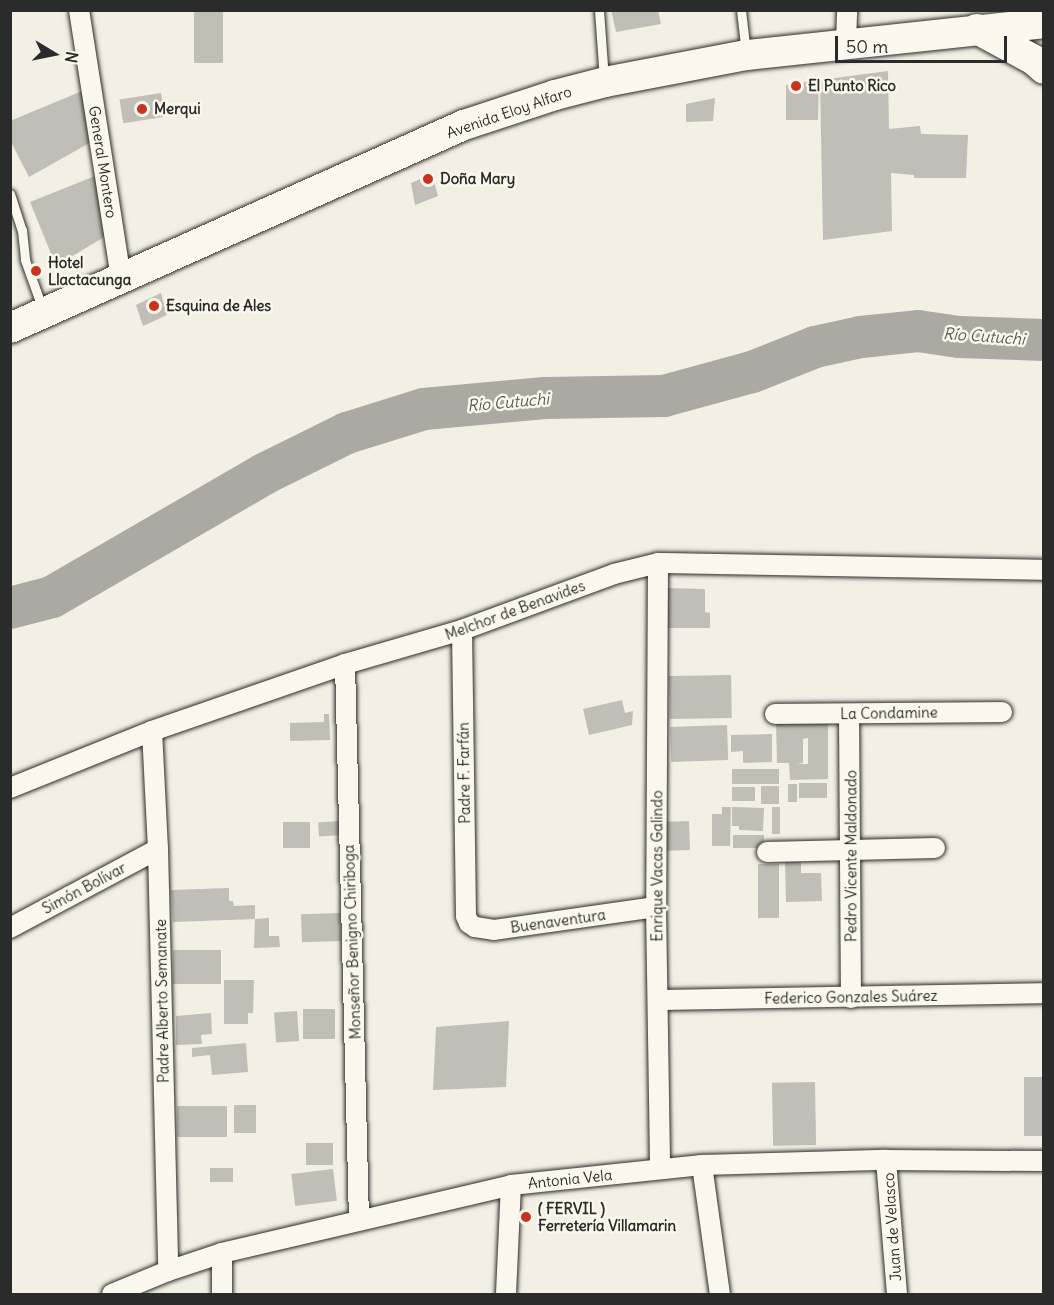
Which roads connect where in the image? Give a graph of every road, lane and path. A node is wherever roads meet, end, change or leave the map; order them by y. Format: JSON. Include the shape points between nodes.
{"nodes":[{"id":1,"x":79,"y":10,"type":"edge"},
{"id":2,"x":599,"y":10,"type":"edge"},
{"id":3,"x":741,"y":10,"type":"edge"},
{"id":4,"x":847,"y":10,"type":"edge"},
{"id":5,"x":1043,"y":23,"type":"edge"},
{"id":6,"x":977,"y":29,"type":"junction"},
{"id":7,"x":846,"y":43,"type":"junction"},
{"id":8,"x":747,"y":55,"type":"junction"},
{"id":9,"x":1044,"y":69,"type":"edge"},
{"id":10,"x":605,"y":82,"type":"junction"},
{"id":11,"x":10,"y":194,"type":"edge"},
{"id":12,"x":121,"y":277,"type":"junction"},
{"id":13,"x":44,"y":312,"type":"junction"},
{"id":14,"x":10,"y":328,"type":"edge"},
{"id":15,"x":658,"y":563,"type":"junction"},
{"id":16,"x":1044,"y":570,"type":"edge"},
{"id":17,"x":462,"y":630,"type":"junction"},
{"id":18,"x":345,"y":664,"type":"junction"},
{"id":19,"x":1002,"y":712,"type":"dead end"},
{"id":20,"x":775,"y":714,"type":"dead end"},
{"id":21,"x":849,"y":714,"type":"junction"},
{"id":22,"x":152,"y":731,"type":"junction"},
{"id":23,"x":10,"y":788,"type":"edge"},
{"id":24,"x":935,"y":848,"type":"dead end"},
{"id":25,"x":158,"y":849,"type":"junction"},
{"id":26,"x":852,"y":851,"type":"junction"},
{"id":27,"x":767,"y":852,"type":"dead end"},
{"id":28,"x":656,"y":907,"type":"junction"},
{"id":29,"x":466,"y":916,"type":"joint"},
{"id":30,"x":10,"y":928,"type":"edge"},
{"id":31,"x":1044,"y":993,"type":"edge"},
{"id":32,"x":851,"y":998,"type":"junction"},
{"id":33,"x":658,"y":1000,"type":"junction"},
{"id":34,"x":886,"y":1160,"type":"junction"},
{"id":35,"x":1044,"y":1161,"type":"edge"},
{"id":36,"x":702,"y":1165,"type":"junction"},
{"id":37,"x":660,"y":1169,"type":"junction"},
{"id":38,"x":511,"y":1185,"type":"junction"},
{"id":39,"x":359,"y":1220,"type":"junction"},
{"id":40,"x":222,"y":1253,"type":"junction"},
{"id":41,"x":168,"y":1270,"type":"junction"},
{"id":42,"x":112,"y":1294,"type":"edge"},
{"id":43,"x":222,"y":1294,"type":"edge"},
{"id":44,"x":506,"y":1294,"type":"edge"},
{"id":45,"x":720,"y":1294,"type":"edge"},
{"id":46,"x":897,"y":1294,"type":"edge"}],
"edges":[{"from":1,"to":12,"type":"street","name":"General Montero"},
{"from":2,"to":10,"type":"lane"},
{"from":3,"to":8,"type":"lane"},
{"from":4,"to":7,"type":"street"},
{"from":5,"to":6,"type":"main road","name":"Avenida Eloy Alfaro"},
{"from":6,"to":7,"type":"main road","name":"Avenida Eloy Alfaro"},
{"from":6,"to":9,"type":"main road"},
{"from":7,"to":8,"type":"main road","name":"Avenida Eloy Alfaro"},
{"from":8,"to":10,"type":"main road","name":"Avenida Eloy Alfaro"},
{"from":10,"to":12,"type":"main road","name":"Avenida Eloy Alfaro","via":[[464,125]]},
{"from":11,"to":13,"type":"lane","via":[[22,230],[25,260]]},
{"from":12,"to":13,"type":"main road","name":"Avenida Eloy Alfaro"},
{"from":13,"to":14,"type":"main road","name":"Avenida Eloy Alfaro"},
{"from":15,"to":16,"type":"street","name":"Melchor de Benavides"},
{"from":15,"to":17,"type":"street","name":"Melchor de Benavides","via":[[614,574]]},
{"from":15,"to":28,"type":"street","name":"Enrique Vacas Galindo"},
{"from":17,"to":18,"type":"street","name":"Melchor de Benavides"},
{"from":17,"to":29,"type":"street","name":"Padre F. Farfán"},
{"from":18,"to":22,"type":"street","name":"Melchor de Benavides"},
{"from":18,"to":39,"type":"street","name":"Monseñor Benigno Chiriboga"},
{"from":19,"to":21,"type":"street","name":"La Condamine"},
{"from":20,"to":21,"type":"street","name":"La Condamine"},
{"from":21,"to":26,"type":"street","name":"Pedro Vicente Maldonado"},
{"from":22,"to":23,"type":"street","name":"Melchor de Benavides"},
{"from":22,"to":25,"type":"street","name":"Padre Alberto Semanate"},
{"from":24,"to":26,"type":"street"},
{"from":25,"to":30,"type":"street","name":"Simón Bolívar"},
{"from":25,"to":41,"type":"street","name":"Padre Alberto Semanate"},
{"from":26,"to":27,"type":"street"},
{"from":26,"to":32,"type":"street","name":"Pedro Vicente Maldonado"},
{"from":28,"to":29,"type":"street","name":"Buenaventura","via":[[494,930],[475,927]]},
{"from":28,"to":33,"type":"street","name":"Enrique Vacas Galindo"},
{"from":31,"to":32,"type":"street","name":"Federico Gonzales Suárez"},
{"from":32,"to":33,"type":"street","name":"Federico Gonzales Suárez"},
{"from":33,"to":37,"type":"street","name":"Enrique Vacas Galindo"},
{"from":34,"to":35,"type":"street","name":"Antonia Vela"},
{"from":34,"to":36,"type":"street","name":"Antonia Vela"},
{"from":34,"to":46,"type":"street","name":"Juan de Velasco"},
{"from":36,"to":37,"type":"street","name":"Antonia Vela"},
{"from":36,"to":45,"type":"street"},
{"from":37,"to":38,"type":"street","name":"Antonia Vela"},
{"from":38,"to":39,"type":"street","name":"Antonia Vela"},
{"from":38,"to":44,"type":"street"},
{"from":39,"to":40,"type":"street","name":"Antonia Vela"},
{"from":40,"to":41,"type":"street","name":"Antonia Vela"},
{"from":40,"to":43,"type":"street"},
{"from":41,"to":42,"type":"street","name":"Antonia Vela"}]}
